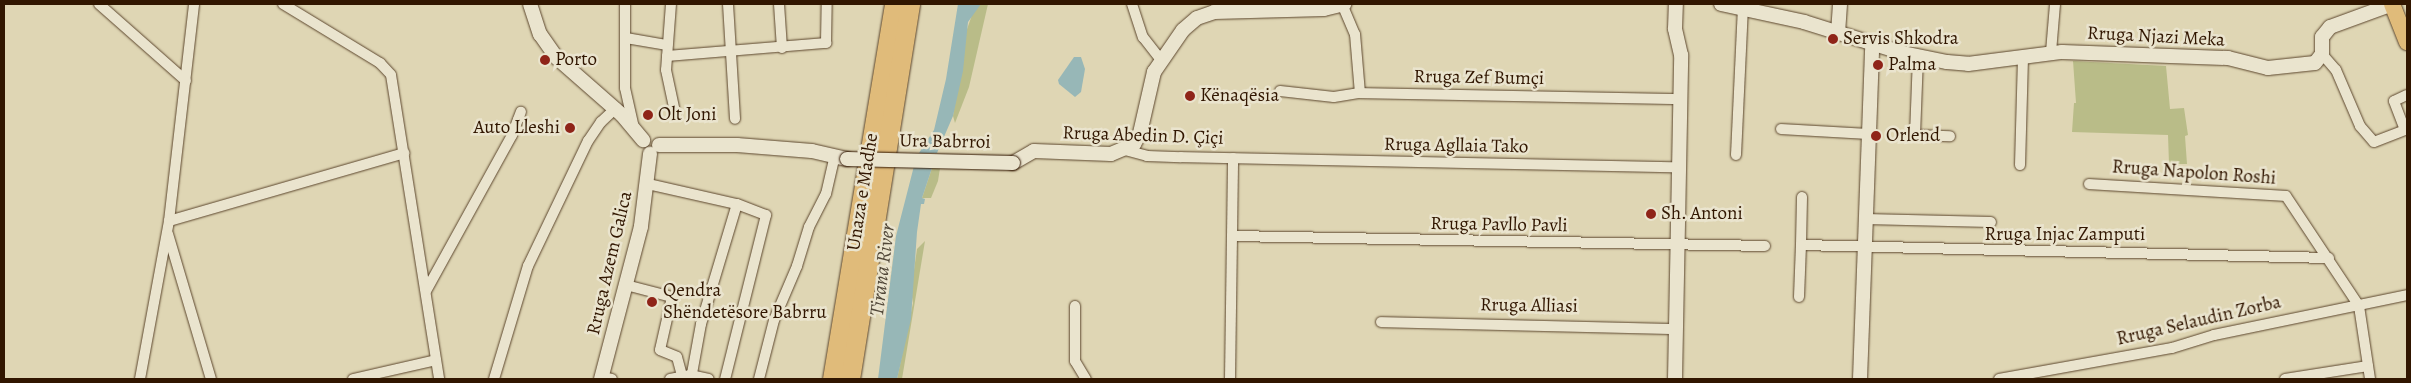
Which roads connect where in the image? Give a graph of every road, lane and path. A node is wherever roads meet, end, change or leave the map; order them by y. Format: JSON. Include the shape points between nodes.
{"nodes":[{"id":1,"x":99,"y":4,"type":"edge"},
{"id":2,"x":194,"y":4,"type":"edge"},
{"id":3,"x":283,"y":4,"type":"edge"},
{"id":4,"x":530,"y":4,"type":"edge"},
{"id":5,"x":626,"y":4,"type":"edge"},
{"id":6,"x":671,"y":4,"type":"edge"},
{"id":7,"x":728,"y":4,"type":"edge"},
{"id":8,"x":779,"y":4,"type":"edge"},
{"id":9,"x":827,"y":4,"type":"edge"},
{"id":10,"x":894,"y":4,"type":"edge"},
{"id":11,"x":910,"y":4,"type":"edge"},
{"id":12,"x":1132,"y":4,"type":"edge"},
{"id":13,"x":1343,"y":4,"type":"edge"},
{"id":14,"x":1676,"y":4,"type":"edge"},
{"id":15,"x":1722,"y":4,"type":"edge"},
{"id":16,"x":1840,"y":4,"type":"edge"},
{"id":17,"x":2055,"y":4,"type":"edge"},
{"id":18,"x":2392,"y":4,"type":"edge"},
{"id":19,"x":2404,"y":4,"type":"edge"},
{"id":20,"x":1752,"y":7,"type":"edge"},
{"id":21,"x":2407,"y":12,"type":"edge"},
{"id":22,"x":1838,"y":33,"type":"junction"},
{"id":23,"x":626,"y":38,"type":"junction"},
{"id":24,"x":2407,"y":42,"type":"edge"},
{"id":25,"x":1872,"y":44,"type":"junction"},
{"id":26,"x":667,"y":45,"type":"junction"},
{"id":27,"x":782,"y":48,"type":"junction"},
{"id":28,"x":731,"y":52,"type":"junction"},
{"id":29,"x":2052,"y":52,"type":"junction"},
{"id":30,"x":2322,"y":54,"type":"junction"},
{"id":31,"x":667,"y":56,"type":"junction"},
{"id":32,"x":1918,"y":57,"type":"junction"},
{"id":33,"x":2023,"y":57,"type":"junction"},
{"id":34,"x":1162,"y":61,"type":"junction"},
{"id":35,"x":186,"y":80,"type":"junction"},
{"id":36,"x":1280,"y":91,"type":"dead end"},
{"id":37,"x":1360,"y":93,"type":"junction"},
{"id":38,"x":2407,"y":95,"type":"edge"},
{"id":39,"x":1680,"y":98,"type":"junction"},
{"id":40,"x":616,"y":108,"type":"junction"},
{"id":41,"x":521,"y":112,"type":"dead end"},
{"id":42,"x":676,"y":112,"type":"dead end"},
{"id":43,"x":736,"y":119,"type":"dead end"},
{"id":44,"x":634,"y":128,"type":"junction"},
{"id":45,"x":1781,"y":128,"type":"dead end"},
{"id":46,"x":1868,"y":134,"type":"junction"},
{"id":47,"x":1950,"y":136,"type":"dead end"},
{"id":48,"x":654,"y":149,"type":"junction"},
{"id":49,"x":1125,"y":150,"type":"junction"},
{"id":50,"x":404,"y":154,"type":"junction"},
{"id":51,"x":1736,"y":155,"type":"dead end"},
{"id":52,"x":840,"y":158,"type":"junction"},
{"id":53,"x":1234,"y":158,"type":"junction"},
{"id":54,"x":1014,"y":163,"type":"joint"},
{"id":55,"x":2020,"y":165,"type":"dead end"},
{"id":56,"x":1679,"y":168,"type":"junction"},
{"id":57,"x":648,"y":184,"type":"junction"},
{"id":58,"x":2089,"y":184,"type":"dead end"},
{"id":59,"x":1802,"y":197,"type":"dead end"},
{"id":60,"x":736,"y":204,"type":"junction"},
{"id":61,"x":1865,"y":219,"type":"junction"},
{"id":62,"x":169,"y":221,"type":"junction"},
{"id":63,"x":1991,"y":222,"type":"dead end"},
{"id":64,"x":167,"y":233,"type":"junction"},
{"id":65,"x":1232,"y":236,"type":"junction"},
{"id":66,"x":1801,"y":245,"type":"junction"},
{"id":67,"x":1677,"y":246,"type":"junction"},
{"id":68,"x":1765,"y":246,"type":"dead end"},
{"id":69,"x":1864,"y":248,"type":"junction"},
{"id":70,"x":2329,"y":258,"type":"junction"},
{"id":71,"x":626,"y":285,"type":"junction"},
{"id":72,"x":426,"y":291,"type":"junction"},
{"id":73,"x":2407,"y":295,"type":"edge"},
{"id":74,"x":1799,"y":297,"type":"dead end"},
{"id":75,"x":1075,"y":306,"type":"dead end"},
{"id":76,"x":2359,"y":306,"type":"junction"},
{"id":77,"x":1381,"y":322,"type":"dead end"},
{"id":78,"x":1676,"y":329,"type":"junction"},
{"id":79,"x":436,"y":360,"type":"junction"},
{"id":80,"x":2368,"y":366,"type":"junction"},
{"id":81,"x":688,"y":377,"type":"edge"},
{"id":82,"x":2017,"y":377,"type":"edge"},
{"id":83,"x":605,"y":378,"type":"edge"},
{"id":84,"x":140,"y":379,"type":"edge"},
{"id":85,"x":211,"y":379,"type":"edge"},
{"id":86,"x":353,"y":379,"type":"edge"},
{"id":87,"x":439,"y":379,"type":"edge"},
{"id":88,"x":494,"y":379,"type":"edge"},
{"id":89,"x":670,"y":379,"type":"edge"},
{"id":90,"x":709,"y":379,"type":"edge"},
{"id":91,"x":724,"y":379,"type":"edge"},
{"id":92,"x":759,"y":379,"type":"edge"},
{"id":93,"x":832,"y":379,"type":"edge"},
{"id":94,"x":850,"y":379,"type":"edge"},
{"id":95,"x":1086,"y":379,"type":"edge"},
{"id":96,"x":1230,"y":379,"type":"edge"},
{"id":97,"x":1674,"y":379,"type":"edge"},
{"id":98,"x":1860,"y":379,"type":"edge"},
{"id":99,"x":1998,"y":379,"type":"edge"},
{"id":100,"x":2285,"y":379,"type":"edge"},
{"id":101,"x":2370,"y":379,"type":"edge"}],
"edges":[{"from":1,"to":35,"type":"street"},
{"from":2,"to":35,"type":"street"},
{"from":3,"to":50,"type":"street","via":[[388,69],[394,84]]},
{"from":4,"to":40,"type":"main road","via":[[540,34],[557,58]]},
{"from":5,"to":23,"type":"street"},
{"from":6,"to":26,"type":"street"},
{"from":7,"to":28,"type":"street"},
{"from":8,"to":27,"type":"street"},
{"from":9,"to":27,"type":"street","via":[[826,42]]},
{"from":10,"to":93,"type":"highway","name":"Unaza e Madhe"},
{"from":11,"to":94,"type":"highway"},
{"from":12,"to":34,"type":"street","via":[[1142,37]]},
{"from":13,"to":34,"type":"main road","via":[[1324,9],[1204,14],[1190,23]]},
{"from":13,"to":37,"type":"street","via":[[1355,34]]},
{"from":14,"to":39,"type":"main road","via":[[1675,29],[1681,55]]},
{"from":15,"to":20,"type":"main road","name":"Rruga Njazi Meka"},
{"from":16,"to":22,"type":"main road"},
{"from":17,"to":29,"type":"street"},
{"from":18,"to":24,"type":"main road"},
{"from":18,"to":30,"type":"main road","via":[[2330,27],[2322,38]]},
{"from":19,"to":21,"type":"main road"},
{"from":20,"to":22,"type":"main road","name":"Rruga Njazi Meka"},
{"from":20,"to":51,"type":"street"},
{"from":22,"to":25,"type":"main road","name":"Rruga Njazi Meka"},
{"from":23,"to":26,"type":"street"},
{"from":23,"to":44,"type":"street","via":[[626,88]]},
{"from":25,"to":32,"type":"main road","name":"Rruga Njazi Meka"},
{"from":25,"to":46,"type":"main road"},
{"from":26,"to":31,"type":"street"},
{"from":27,"to":28,"type":"street"},
{"from":28,"to":31,"type":"street"},
{"from":28,"to":43,"type":"street"},
{"from":29,"to":30,"type":"main road","name":"Rruga Njazi Meka","via":[[2228,58],[2268,68],[2311,64]]},
{"from":29,"to":33,"type":"main road","name":"Rruga Njazi Meka"},
{"from":30,"to":38,"type":"street","via":[[2336,70],[2356,120],[2374,142],[2405,130],[2394,101]]},
{"from":31,"to":42,"type":"street","via":[[668,85]]},
{"from":32,"to":33,"type":"main road","name":"Rruga Njazi Meka","via":[[1968,64]]},
{"from":32,"to":47,"type":"street","via":[[1915,135]]},
{"from":33,"to":55,"type":"street"},
{"from":34,"to":49,"type":"main road","via":[[1152,80],[1140,134]]},
{"from":35,"to":62,"type":"street"},
{"from":36,"to":37,"type":"street","name":"Rruga Zef Bumçi","via":[[1334,97]]},
{"from":37,"to":39,"type":"street","name":"Rruga Zef Bumçi"},
{"from":39,"to":56,"type":"main road"},
{"from":40,"to":44,"type":"main road"},
{"from":40,"to":88,"type":"street","via":[[588,141],[532,258],[519,291]]},
{"from":41,"to":72,"type":"street","via":[[512,135]]},
{"from":44,"to":48,"type":"main road","via":[[643,140],[652,137]]},
{"from":45,"to":46,"type":"street"},
{"from":46,"to":61,"type":"main road"},
{"from":48,"to":52,"type":"main road","via":[[737,145]]},
{"from":48,"to":57,"type":"main road","name":"Rruga Azem Galica"},
{"from":49,"to":53,"type":"street","name":"Rruga Abedin D. Çiçi","via":[[1147,156]]},
{"from":49,"to":54,"type":"main road","name":"Rruga Abedin D. Çiçi","via":[[1111,154],[1034,151]]},
{"from":50,"to":62,"type":"street"},
{"from":50,"to":72,"type":"street"},
{"from":52,"to":54,"type":"main road","name":"Ura Babrroi","bridge":true},
{"from":52,"to":92,"type":"street","via":[[809,227],[797,266],[774,320]]},
{"from":53,"to":56,"type":"street","name":"Rruga Agllaia Tako"},
{"from":53,"to":65,"type":"street","name":"Rruga Abedin D. Çiçi"},
{"from":56,"to":67,"type":"main road"},
{"from":57,"to":60,"type":"street"},
{"from":57,"to":71,"type":"main road","name":"Rruga Azem Galica"},
{"from":58,"to":70,"type":"street","name":"Rruga Napolon Roshi","via":[[2286,196]]},
{"from":59,"to":66,"type":"street"},
{"from":60,"to":81,"type":"street"},
{"from":60,"to":91,"type":"street","via":[[766,217]]},
{"from":61,"to":63,"type":"street"},
{"from":61,"to":69,"type":"main road"},
{"from":62,"to":64,"type":"street"},
{"from":64,"to":84,"type":"street"},
{"from":64,"to":85,"type":"street"},
{"from":65,"to":67,"type":"street","name":"Rruga Pavllo Pavli"},
{"from":65,"to":96,"type":"street","name":"Rruga Abedin D. Çiçi"},
{"from":66,"to":69,"type":"street","name":"Rruga Injac Zamputi"},
{"from":66,"to":74,"type":"street"},
{"from":67,"to":68,"type":"street","name":"Rruga Pavllo Pavli"},
{"from":67,"to":78,"type":"main road"},
{"from":69,"to":70,"type":"street","name":"Rruga Injac Zamputi"},
{"from":69,"to":98,"type":"main road"},
{"from":70,"to":76,"type":"street","name":"Rruga Napolon Roshi"},
{"from":71,"to":81,"type":"street","via":[[672,297],[660,350],[677,357]]},
{"from":71,"to":83,"type":"main road","name":"Rruga Azem Galica"},
{"from":72,"to":79,"type":"street"},
{"from":73,"to":76,"type":"street","name":"Rruga Selaudin Zorba"},
{"from":75,"to":95,"type":"street","via":[[1075,361]]},
{"from":76,"to":80,"type":"street"},
{"from":76,"to":82,"type":"street","name":"Rruga Selaudin Zorba","via":[[2223,333],[2172,348]]},
{"from":77,"to":78,"type":"street","name":"Rruga Alliasi"},
{"from":78,"to":97,"type":"main road"},
{"from":79,"to":86,"type":"street"},
{"from":79,"to":87,"type":"street"},
{"from":80,"to":100,"type":"street"},
{"from":80,"to":101,"type":"street"},
{"from":81,"to":89,"type":"street"},
{"from":81,"to":90,"type":"street"},
{"from":82,"to":99,"type":"street","name":"Rruga Selaudin Zorba"}]}
